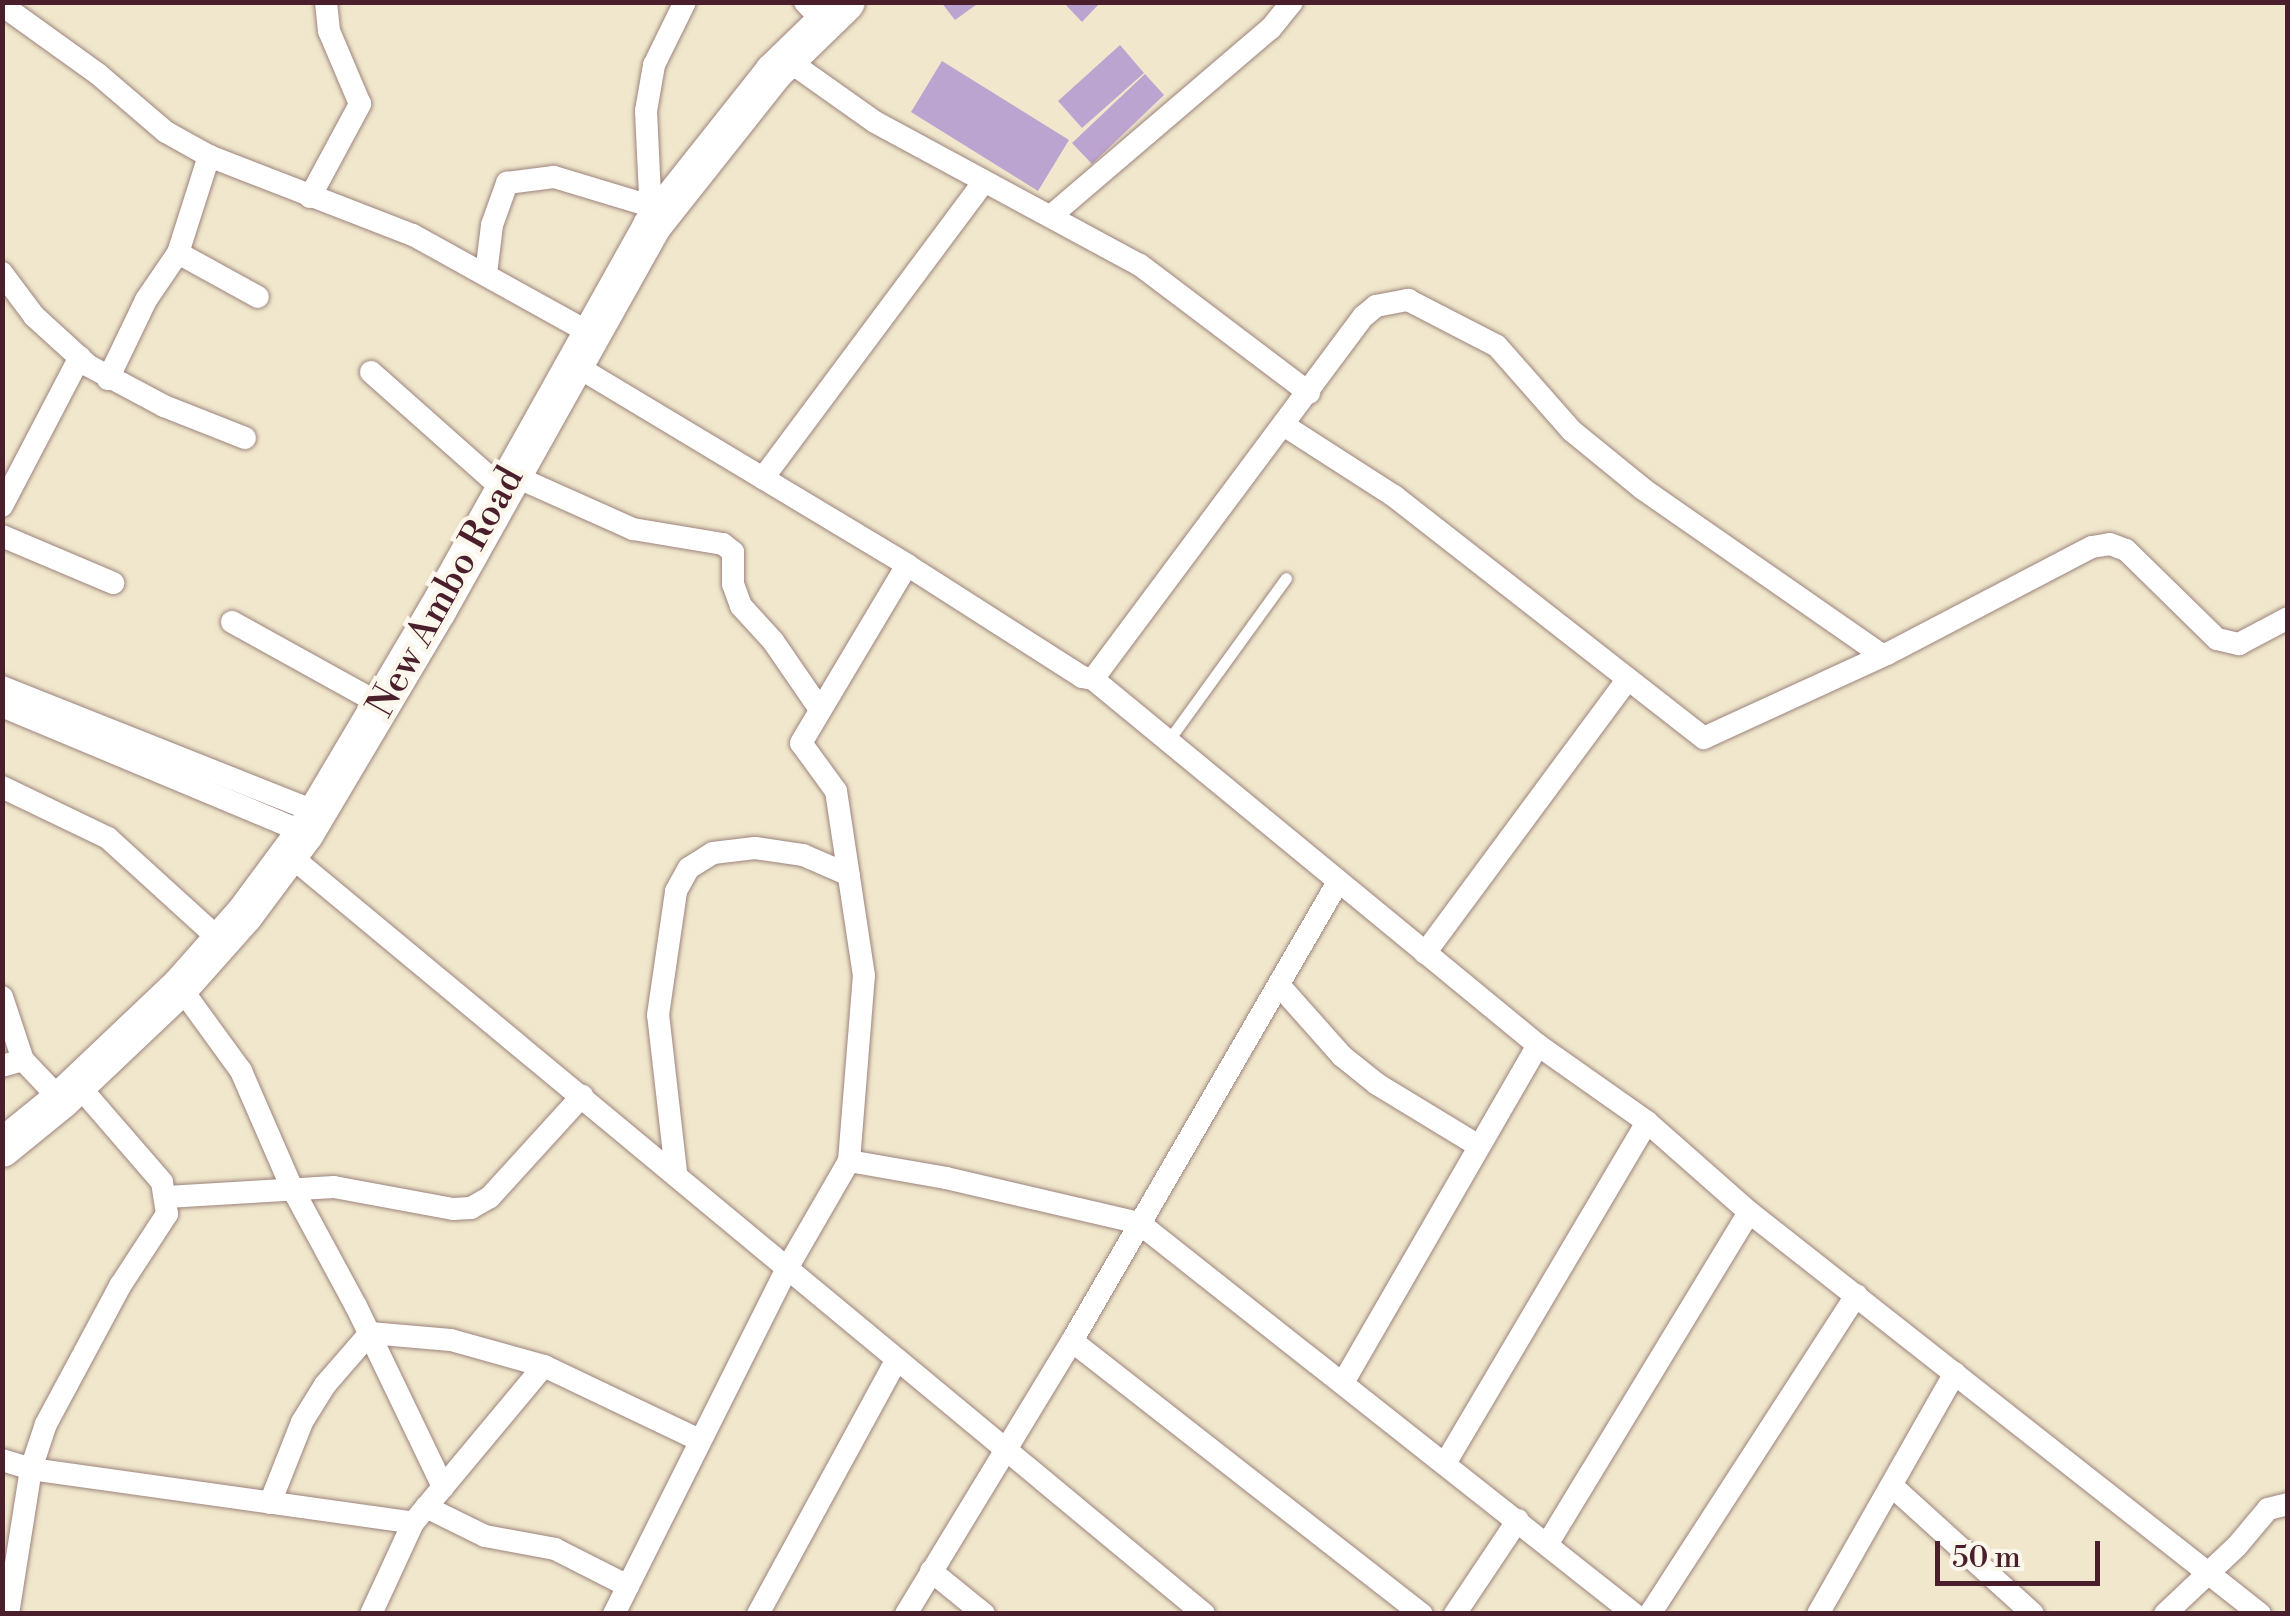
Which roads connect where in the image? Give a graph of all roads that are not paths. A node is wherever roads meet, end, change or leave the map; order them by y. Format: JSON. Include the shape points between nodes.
{"nodes":[{"id":1,"x":326,"y":2,"type":"edge"},
{"id":2,"x":685,"y":2,"type":"edge"},
{"id":3,"x":1292,"y":2,"type":"edge"},
{"id":4,"x":2,"y":5,"type":"edge"},
{"id":5,"x":825,"y":9,"type":"edge"},
{"id":6,"x":786,"y":59,"type":"junction"},
{"id":7,"x":209,"y":156,"type":"junction"},
{"id":8,"x":983,"y":183,"type":"junction"},
{"id":9,"x":310,"y":197,"type":"junction"},
{"id":10,"x":1052,"y":215,"type":"junction"},
{"id":11,"x":651,"y":216,"type":"junction"},
{"id":12,"x":178,"y":253,"type":"junction"},
{"id":13,"x":2,"y":274,"type":"edge"},
{"id":14,"x":486,"y":274,"type":"junction"},
{"id":15,"x":258,"y":297,"type":"dead end"},
{"id":16,"x":582,"y":348,"type":"junction"},
{"id":17,"x":80,"y":357,"type":"junction"},
{"id":18,"x":371,"y":372,"type":"dead end"},
{"id":19,"x":108,"y":379,"type":"junction"},
{"id":20,"x":1309,"y":393,"type":"junction"},
{"id":21,"x":1285,"y":426,"type":"junction"},
{"id":22,"x":245,"y":438,"type":"dead end"},
{"id":23,"x":763,"y":478,"type":"junction"},
{"id":24,"x":508,"y":482,"type":"junction"},
{"id":25,"x":2,"y":506,"type":"edge"},
{"id":26,"x":2,"y":536,"type":"edge"},
{"id":27,"x":908,"y":565,"type":"junction"},
{"id":28,"x":1286,"y":578,"type":"dead end"},
{"id":29,"x":114,"y":583,"type":"dead end"},
{"id":30,"x":2288,"y":618,"type":"edge"},
{"id":31,"x":232,"y":622,"type":"dead end"},
{"id":32,"x":1880,"y":654,"type":"junction"},
{"id":33,"x":1093,"y":678,"type":"junction"},
{"id":34,"x":1627,"y":680,"type":"junction"},
{"id":35,"x":2,"y":686,"type":"edge"},
{"id":36,"x":382,"y":705,"type":"junction"},
{"id":37,"x":2,"y":706,"type":"edge"},
{"id":38,"x":819,"y":708,"type":"junction"},
{"id":39,"x":1168,"y":740,"type":"junction"},
{"id":40,"x":2,"y":787,"type":"edge"},
{"id":41,"x":304,"y":833,"type":"junction"},
{"id":42,"x":848,"y":876,"type":"junction"},
{"id":43,"x":1338,"y":882,"type":"junction"},
{"id":44,"x":221,"y":940,"type":"junction"},
{"id":45,"x":1425,"y":953,"type":"junction"},
{"id":46,"x":1279,"y":985,"type":"junction"},
{"id":47,"x":180,"y":987,"type":"junction"},
{"id":48,"x":2,"y":998,"type":"edge"},
{"id":49,"x":1538,"y":1045,"type":"junction"},
{"id":50,"x":13,"y":1063,"type":"edge"},
{"id":51,"x":69,"y":1092,"type":"junction"},
{"id":52,"x":582,"y":1096,"type":"junction"},
{"id":53,"x":1647,"y":1122,"type":"junction"},
{"id":54,"x":1478,"y":1146,"type":"junction"},
{"id":55,"x":2,"y":1148,"type":"edge"},
{"id":56,"x":848,"y":1161,"type":"junction"},
{"id":57,"x":676,"y":1172,"type":"junction"},
{"id":58,"x":291,"y":1186,"type":"junction"},
{"id":59,"x":167,"y":1197,"type":"junction"},
{"id":60,"x":1750,"y":1212,"type":"junction"},
{"id":61,"x":1139,"y":1223,"type":"junction"},
{"id":62,"x":789,"y":1266,"type":"junction"},
{"id":63,"x":1856,"y":1295,"type":"junction"},
{"id":64,"x":370,"y":1333,"type":"junction"},
{"id":65,"x":1072,"y":1340,"type":"junction"},
{"id":66,"x":897,"y":1359,"type":"junction"},
{"id":67,"x":544,"y":1366,"type":"junction"},
{"id":68,"x":1955,"y":1373,"type":"junction"},
{"id":69,"x":1344,"y":1381,"type":"junction"},
{"id":70,"x":699,"y":1440,"type":"junction"},
{"id":71,"x":1004,"y":1450,"type":"junction"},
{"id":72,"x":2,"y":1460,"type":"edge"},
{"id":73,"x":1446,"y":1462,"type":"junction"},
{"id":74,"x":32,"y":1470,"type":"junction"},
{"id":75,"x":1892,"y":1486,"type":"junction"},
{"id":76,"x":443,"y":1487,"type":"junction"},
{"id":77,"x":270,"y":1503,"type":"junction"},
{"id":78,"x":2281,"y":1508,"type":"edge"},
{"id":79,"x":420,"y":1515,"type":"junction"},
{"id":80,"x":1518,"y":1520,"type":"junction"},
{"id":81,"x":1548,"y":1543,"type":"junction"},
{"id":82,"x":931,"y":1571,"type":"junction"},
{"id":83,"x":2210,"y":1574,"type":"junction"},
{"id":84,"x":628,"y":1586,"type":"junction"},
{"id":85,"x":1829,"y":1609,"type":"edge"},
{"id":86,"x":8,"y":1614,"type":"edge"},
{"id":87,"x":371,"y":1614,"type":"edge"},
{"id":88,"x":614,"y":1614,"type":"edge"},
{"id":89,"x":758,"y":1614,"type":"edge"},
{"id":90,"x":906,"y":1614,"type":"edge"},
{"id":91,"x":984,"y":1614,"type":"edge"},
{"id":92,"x":1204,"y":1614,"type":"edge"},
{"id":93,"x":1422,"y":1614,"type":"edge"},
{"id":94,"x":1456,"y":1614,"type":"edge"},
{"id":95,"x":1634,"y":1614,"type":"edge"},
{"id":96,"x":1650,"y":1614,"type":"edge"},
{"id":97,"x":2033,"y":1614,"type":"edge"},
{"id":98,"x":2165,"y":1614,"type":"edge"},
{"id":99,"x":2260,"y":1614,"type":"edge"}],
"edges":[{"from":1,"to":9,"type":"street","via":[[330,31],[360,104]]},
{"from":2,"to":11,"type":"street","via":[[654,65],[646,111]]},
{"from":3,"to":10,"type":"street"},
{"from":4,"to":7,"type":"street","via":[[166,132]]},
{"from":5,"to":6,"type":"main road","name":"New Ambo Road"},
{"from":6,"to":8,"type":"street","via":[[874,122]]},
{"from":6,"to":11,"type":"main road","name":"New Ambo Road"},
{"from":7,"to":9,"type":"street"},
{"from":7,"to":12,"type":"street"},
{"from":8,"to":10,"type":"street"},
{"from":8,"to":23,"type":"street"},
{"from":9,"to":14,"type":"street","via":[[412,236]]},
{"from":10,"to":20,"type":"street","via":[[1140,265]]},
{"from":11,"to":14,"type":"street","via":[[554,177],[507,183],[492,224]]},
{"from":11,"to":16,"type":"main road","name":"New Ambo Road"},
{"from":12,"to":15,"type":"street"},
{"from":12,"to":19,"type":"street","via":[[146,300]]},
{"from":13,"to":17,"type":"street","via":[[34,316]]},
{"from":14,"to":16,"type":"street"},
{"from":16,"to":23,"type":"street"},
{"from":16,"to":24,"type":"main road","name":"New Ambo Road"},
{"from":17,"to":19,"type":"street"},
{"from":17,"to":25,"type":"street"},
{"from":18,"to":24,"type":"street"},
{"from":19,"to":22,"type":"street"},
{"from":20,"to":21,"type":"street"},
{"from":20,"to":32,"type":"street","via":[[1376,306],[1418,304],[1497,346],[1572,431],[1643,489]]},
{"from":21,"to":33,"type":"street"},
{"from":21,"to":34,"type":"street","via":[[1394,496]]},
{"from":23,"to":27,"type":"street"},
{"from":24,"to":36,"type":"main road","name":"New Ambo Road"},
{"from":24,"to":38,"type":"street","via":[[633,529],[723,544],[733,552],[742,606]]},
{"from":26,"to":29,"type":"street"},
{"from":27,"to":33,"type":"street","via":[[1082,678]]},
{"from":27,"to":38,"type":"street"},
{"from":28,"to":39,"type":"lane"},
{"from":30,"to":32,"type":"street","via":[[2239,644],[2217,639],[2126,550],[2110,544],[2072,556]]},
{"from":31,"to":36,"type":"street"},
{"from":32,"to":34,"type":"street","via":[[1704,738]]},
{"from":33,"to":39,"type":"street"},
{"from":34,"to":45,"type":"street"},
{"from":35,"to":41,"type":"street"},
{"from":36,"to":41,"type":"main road","name":"New Ambo Road"},
{"from":37,"to":41,"type":"street"},
{"from":38,"to":42,"type":"street","via":[[802,749],[836,791]]},
{"from":39,"to":43,"type":"street"},
{"from":40,"to":44,"type":"street","via":[[108,838]]},
{"from":41,"to":44,"type":"main road","name":"New Ambo Road"},
{"from":41,"to":52,"type":"street"},
{"from":42,"to":56,"type":"street","via":[[864,976]]},
{"from":42,"to":57,"type":"street","via":[[803,855],[755,848],[713,854],[688,868],[676,891],[658,1015]]},
{"from":43,"to":45,"type":"street"},
{"from":43,"to":46,"type":"street"},
{"from":44,"to":47,"type":"main road","name":"New Ambo Road"},
{"from":45,"to":49,"type":"street"},
{"from":46,"to":54,"type":"street","via":[[1342,1056]]},
{"from":46,"to":61,"type":"street"},
{"from":47,"to":51,"type":"main road","name":"New Ambo Road"},
{"from":47,"to":58,"type":"street","via":[[241,1071]]},
{"from":48,"to":50,"type":"street"},
{"from":49,"to":53,"type":"street"},
{"from":49,"to":54,"type":"street"},
{"from":50,"to":51,"type":"street"},
{"from":51,"to":55,"type":"main road","name":"New Ambo Road"},
{"from":51,"to":59,"type":"street","via":[[162,1182]]},
{"from":52,"to":57,"type":"street"},
{"from":52,"to":58,"type":"street","via":[[490,1197],[471,1208]]},
{"from":53,"to":60,"type":"street"},
{"from":53,"to":73,"type":"street"},
{"from":54,"to":69,"type":"street"},
{"from":56,"to":61,"type":"street"},
{"from":56,"to":62,"type":"street"},
{"from":57,"to":62,"type":"street"},
{"from":58,"to":59,"type":"street"},
{"from":58,"to":64,"type":"street"},
{"from":59,"to":74,"type":"street","via":[[167,1214],[46,1424]]},
{"from":60,"to":63,"type":"street"},
{"from":60,"to":81,"type":"street"},
{"from":61,"to":65,"type":"street"},
{"from":61,"to":69,"type":"street"},
{"from":62,"to":66,"type":"street"},
{"from":62,"to":70,"type":"street"},
{"from":63,"to":68,"type":"street"},
{"from":63,"to":96,"type":"street"},
{"from":64,"to":67,"type":"street","via":[[450,1340]]},
{"from":64,"to":76,"type":"street"},
{"from":64,"to":77,"type":"street","via":[[302,1422]]},
{"from":65,"to":71,"type":"street"},
{"from":65,"to":93,"type":"street"},
{"from":66,"to":71,"type":"street"},
{"from":66,"to":89,"type":"street"},
{"from":67,"to":70,"type":"street"},
{"from":67,"to":76,"type":"street"},
{"from":68,"to":75,"type":"street"},
{"from":68,"to":83,"type":"street"},
{"from":69,"to":73,"type":"street"},
{"from":70,"to":84,"type":"street"},
{"from":71,"to":82,"type":"street"},
{"from":71,"to":92,"type":"street"},
{"from":72,"to":74,"type":"street"},
{"from":73,"to":80,"type":"street"},
{"from":74,"to":77,"type":"street"},
{"from":74,"to":86,"type":"street"},
{"from":75,"to":85,"type":"street"},
{"from":75,"to":97,"type":"street"},
{"from":76,"to":79,"type":"street"},
{"from":77,"to":79,"type":"street"},
{"from":78,"to":83,"type":"street"},
{"from":79,"to":84,"type":"street","via":[[555,1549]]},
{"from":79,"to":87,"type":"street"},
{"from":80,"to":81,"type":"street"},
{"from":80,"to":94,"type":"street"},
{"from":81,"to":95,"type":"street"},
{"from":82,"to":90,"type":"street"},
{"from":82,"to":91,"type":"street"},
{"from":83,"to":98,"type":"street"},
{"from":83,"to":99,"type":"street"},
{"from":84,"to":88,"type":"street"}]}
